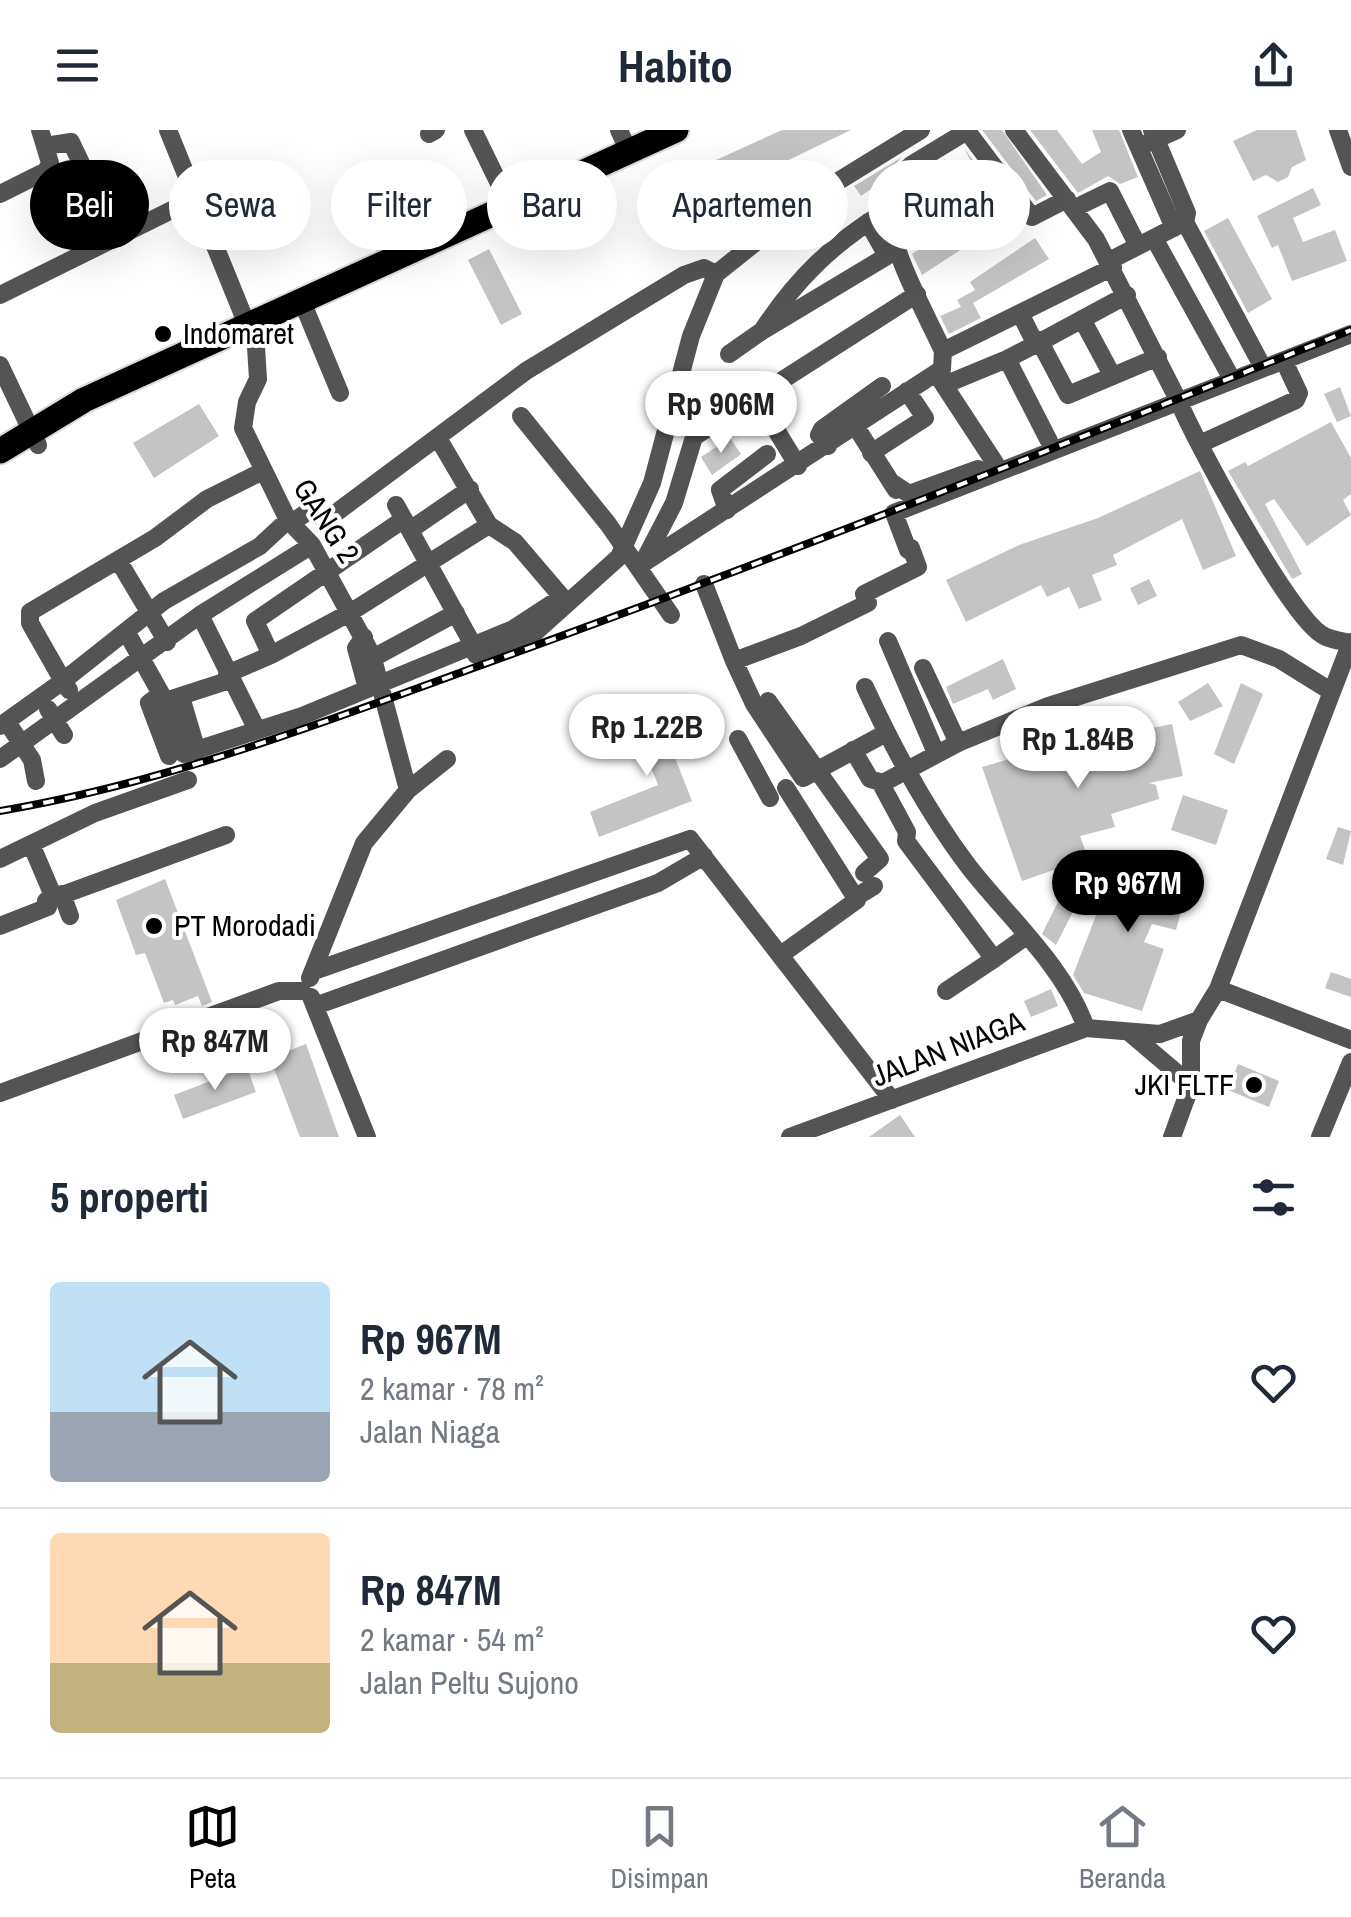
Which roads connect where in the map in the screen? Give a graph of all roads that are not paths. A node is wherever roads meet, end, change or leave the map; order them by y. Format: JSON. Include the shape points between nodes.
{"nodes":[{"id":1,"x":473,"y":130,"type":"edge"},
{"id":2,"x":676,"y":130,"type":"edge"},
{"id":3,"x":921,"y":130,"type":"edge"},
{"id":4,"x":1014,"y":130,"type":"edge"},
{"id":5,"x":1177,"y":130,"type":"edge"},
{"id":6,"x":1338,"y":130,"type":"edge"},
{"id":7,"x":173,"y":132,"type":"edge"},
{"id":8,"x":892,"y":137,"type":"edge"},
{"id":9,"x":1144,"y":137,"type":"edge"},
{"id":10,"x":42,"y":138,"type":"edge"},
{"id":11,"x":624,"y":140,"type":"edge"},
{"id":12,"x":80,"y":160,"type":"edge"},
{"id":13,"x":183,"y":160,"type":"edge"},
{"id":14,"x":488,"y":160,"type":"edge"},
{"id":15,"x":588,"y":160,"type":"edge"},
{"id":16,"x":908,"y":160,"type":"edge"},
{"id":17,"x":919,"y":160,"type":"edge"},
{"id":18,"x":988,"y":160,"type":"edge"},
{"id":19,"x":1351,"y":167,"type":"edge"},
{"id":20,"x":860,"y":168,"type":"junction"},
{"id":21,"x":848,"y":173,"type":"edge"},
{"id":22,"x":0,"y":194,"type":"edge"},
{"id":23,"x":1071,"y":204,"type":"junction"},
{"id":24,"x":487,"y":214,"type":"edge"},
{"id":25,"x":1030,"y":215,"type":"edge"},
{"id":26,"x":868,"y":222,"type":"edge"},
{"id":27,"x":1180,"y":225,"type":"junction"},
{"id":28,"x":1146,"y":242,"type":"junction"},
{"id":29,"x":90,"y":250,"type":"edge"},
{"id":30,"x":217,"y":250,"type":"edge"},
{"id":31,"x":884,"y":250,"type":"edge"},
{"id":32,"x":900,"y":250,"type":"edge"},
{"id":33,"x":1111,"y":264,"type":"junction"},
{"id":34,"x":716,"y":274,"type":"junction"},
{"id":35,"x":916,"y":294,"type":"junction"},
{"id":36,"x":0,"y":295,"type":"edge"},
{"id":37,"x":1127,"y":295,"type":"junction"},
{"id":38,"x":300,"y":299,"type":"junction"},
{"id":39,"x":1020,"y":314,"type":"junction"},
{"id":40,"x":1082,"y":319,"type":"junction"},
{"id":41,"x":246,"y":324,"type":"junction"},
{"id":42,"x":1351,"y":324,"type":"edge"},
{"id":43,"x":762,"y":331,"type":"junction"},
{"id":44,"x":1351,"y":334,"type":"edge"},
{"id":45,"x":1040,"y":342,"type":"junction"},
{"id":46,"x":943,"y":351,"type":"junction"},
{"id":47,"x":729,"y":354,"type":"dead end"},
{"id":48,"x":1158,"y":357,"type":"junction"},
{"id":49,"x":1007,"y":359,"type":"junction"},
{"id":50,"x":1259,"y":360,"type":"junction"},
{"id":51,"x":1284,"y":361,"type":"junction"},
{"id":52,"x":0,"y":365,"type":"edge"},
{"id":53,"x":1228,"y":372,"type":"junction"},
{"id":54,"x":1112,"y":375,"type":"junction"},
{"id":55,"x":940,"y":379,"type":"junction"},
{"id":56,"x":882,"y":386,"type":"dead end"},
{"id":57,"x":907,"y":391,"type":"junction"},
{"id":58,"x":340,"y":393,"type":"dead end"},
{"id":59,"x":756,"y":397,"type":"junction"},
{"id":60,"x":1177,"y":398,"type":"junction"},
{"id":61,"x":521,"y":416,"type":"dead end"},
{"id":62,"x":856,"y":427,"type":"junction"},
{"id":63,"x":34,"y":438,"type":"junction"},
{"id":64,"x":438,"y":438,"type":"junction"},
{"id":65,"x":1050,"y":442,"type":"junction"},
{"id":66,"x":1202,"y":443,"type":"junction"},
{"id":67,"x":828,"y":446,"type":"junction"},
{"id":68,"x":0,"y":451,"type":"edge"},
{"id":69,"x":871,"y":453,"type":"junction"},
{"id":70,"x":766,"y":454,"type":"dead end"},
{"id":71,"x":994,"y":463,"type":"junction"},
{"id":72,"x":798,"y":466,"type":"junction"},
{"id":73,"x":0,"y":468,"type":"edge"},
{"id":74,"x":263,"y":471,"type":"junction"},
{"id":75,"x":892,"y":482,"type":"junction"},
{"id":76,"x":470,"y":489,"type":"junction"},
{"id":77,"x":906,"y":509,"type":"junction"},
{"id":78,"x":728,"y":510,"type":"junction"},
{"id":79,"x":404,"y":518,"type":"junction"},
{"id":80,"x":290,"y":521,"type":"junction"},
{"id":81,"x":489,"y":525,"type":"junction"},
{"id":82,"x":312,"y":544,"type":"junction"},
{"id":83,"x":623,"y":549,"type":"junction"},
{"id":84,"x":118,"y":560,"type":"junction"},
{"id":85,"x":428,"y":564,"type":"junction"},
{"id":86,"x":639,"y":566,"type":"junction"},
{"id":87,"x":326,"y":570,"type":"junction"},
{"id":88,"x":267,"y":572,"type":"junction"},
{"id":89,"x":704,"y":584,"type":"dead end"},
{"id":90,"x":235,"y":594,"type":"junction"},
{"id":91,"x":287,"y":600,"type":"junction"},
{"id":92,"x":351,"y":612,"type":"junction"},
{"id":93,"x":456,"y":612,"type":"junction"},
{"id":94,"x":151,"y":615,"type":"junction"},
{"id":95,"x":672,"y":615,"type":"dead end"},
{"id":96,"x":200,"y":616,"type":"junction"},
{"id":97,"x":255,"y":621,"type":"junction"},
{"id":98,"x":127,"y":633,"type":"junction"},
{"id":99,"x":364,"y":637,"type":"junction"},
{"id":100,"x":888,"y":641,"type":"dead end"},
{"id":101,"x":167,"y":642,"type":"junction"},
{"id":102,"x":1351,"y":642,"type":"edge"},
{"id":103,"x":473,"y":645,"type":"junction"},
{"id":104,"x":271,"y":655,"type":"junction"},
{"id":105,"x":142,"y":657,"type":"junction"},
{"id":106,"x":373,"y":658,"type":"junction"},
{"id":107,"x":734,"y":661,"type":"junction"},
{"id":108,"x":923,"y":668,"type":"dead end"},
{"id":109,"x":229,"y":677,"type":"junction"},
{"id":110,"x":63,"y":680,"type":"junction"},
{"id":111,"x":376,"y":687,"type":"junction"},
{"id":112,"x":865,"y":687,"type":"dead end"},
{"id":113,"x":1332,"y":692,"type":"junction"},
{"id":114,"x":39,"y":696,"type":"junction"},
{"id":115,"x":169,"y":698,"type":"junction"},
{"id":116,"x":768,"y":702,"type":"dead end"},
{"id":117,"x":77,"y":703,"type":"junction"},
{"id":118,"x":3,"y":724,"type":"edge"},
{"id":119,"x":60,"y":726,"type":"junction"},
{"id":120,"x":257,"y":730,"type":"junction"},
{"id":121,"x":886,"y":734,"type":"junction"},
{"id":122,"x":738,"y":738,"type":"dead end"},
{"id":123,"x":958,"y":743,"type":"junction"},
{"id":124,"x":23,"y":744,"type":"junction"},
{"id":125,"x":853,"y":750,"type":"junction"},
{"id":126,"x":936,"y":753,"type":"junction"},
{"id":127,"x":168,"y":756,"type":"dead end"},
{"id":128,"x":446,"y":759,"type":"dead end"},
{"id":129,"x":0,"y":760,"type":"edge"},
{"id":130,"x":908,"y":768,"type":"junction"},
{"id":131,"x":816,"y":771,"type":"junction"},
{"id":132,"x":188,"y":780,"type":"dead end"},
{"id":133,"x":36,"y":781,"type":"dead end"},
{"id":134,"x":881,"y":784,"type":"junction"},
{"id":135,"x":408,"y":790,"type":"junction"},
{"id":136,"x":226,"y":835,"type":"dead end"},
{"id":137,"x":32,"y":844,"type":"junction"},
{"id":138,"x":704,"y":856,"type":"junction"},
{"id":139,"x":0,"y":859,"type":"edge"},
{"id":140,"x":58,"y":896,"type":"junction"},
{"id":141,"x":856,"y":897,"type":"junction"},
{"id":142,"x":70,"y":916,"type":"dead end"},
{"id":143,"x":0,"y":926,"type":"edge"},
{"id":144,"x":1025,"y":937,"type":"junction"},
{"id":145,"x":782,"y":954,"type":"junction"},
{"id":146,"x":994,"y":959,"type":"junction"},
{"id":147,"x":314,"y":971,"type":"junction"},
{"id":148,"x":1218,"y":989,"type":"junction"},
{"id":149,"x":302,"y":991,"type":"junction"},
{"id":150,"x":946,"y":991,"type":"dead end"},
{"id":151,"x":316,"y":1006,"type":"junction"},
{"id":152,"x":1199,"y":1020,"type":"junction"},
{"id":153,"x":1086,"y":1028,"type":"junction"},
{"id":154,"x":1128,"y":1032,"type":"junction"},
{"id":155,"x":1351,"y":1040,"type":"edge"},
{"id":156,"x":1351,"y":1062,"type":"edge"},
{"id":157,"x":1191,"y":1085,"type":"junction"},
{"id":158,"x":0,"y":1093,"type":"edge"},
{"id":159,"x":892,"y":1100,"type":"junction"},
{"id":160,"x":367,"y":1137,"type":"edge"},
{"id":161,"x":790,"y":1137,"type":"edge"},
{"id":162,"x":1172,"y":1137,"type":"edge"},
{"id":163,"x":1320,"y":1137,"type":"edge"}],
"edges":[{"from":1,"to":14,"type":"street"},
{"from":2,"to":11,"type":"highway"},
{"from":3,"to":8,"type":"street"},
{"from":4,"to":23,"type":"street"},
{"from":5,"to":9,"type":"street"},
{"from":6,"to":19,"type":"street"},
{"from":7,"to":13,"type":"street","name":"GANG 2"},
{"from":8,"to":16,"type":"street"},
{"from":8,"to":20,"type":"street"},
{"from":9,"to":27,"type":"street"},
{"from":10,"to":12,"type":"street","via":[[71,142]]},
{"from":10,"to":22,"type":"street","via":[[46,171]]},
{"from":11,"to":15,"type":"highway"},
{"from":17,"to":18,"type":"street","via":[[966,131]]},
{"from":20,"to":21,"type":"street"},
{"from":20,"to":34,"type":"street"},
{"from":23,"to":25,"type":"street"},
{"from":23,"to":28,"type":"street","via":[[1110,191]]},
{"from":23,"to":33,"type":"street"},
{"from":24,"to":38,"type":"highway"},
{"from":26,"to":43,"type":"street","via":[[814,262]]},
{"from":27,"to":28,"type":"street"},
{"from":27,"to":50,"type":"street"},
{"from":28,"to":33,"type":"street"},
{"from":28,"to":53,"type":"street"},
{"from":29,"to":36,"type":"street"},
{"from":30,"to":41,"type":"street","name":"GANG 2"},
{"from":31,"to":43,"type":"street","via":[[887,256]]},
{"from":32,"to":35,"type":"street"},
{"from":33,"to":37,"type":"street"},
{"from":33,"to":39,"type":"street"},
{"from":34,"to":64,"type":"street","via":[[704,268],[684,276],[526,371]]},
{"from":34,"to":83,"type":"street","via":[[691,336],[652,483]]},
{"from":35,"to":46,"type":"street"},
{"from":35,"to":59,"type":"street"},
{"from":37,"to":40,"type":"street"},
{"from":37,"to":48,"type":"street"},
{"from":38,"to":41,"type":"highway"},
{"from":38,"to":58,"type":"street"},
{"from":39,"to":45,"type":"street"},
{"from":39,"to":46,"type":"street"},
{"from":40,"to":45,"type":"street"},
{"from":40,"to":54,"type":"street"},
{"from":41,"to":63,"type":"highway","via":[[116,386],[89,413]]},
{"from":41,"to":74,"type":"street","name":"GANG 2","via":[[259,364],[242,424]]},
{"from":42,"to":50,"type":"street"},
{"from":43,"to":47,"type":"street"},
{"from":44,"to":51,"type":"street"},
{"from":45,"to":49,"type":"street"},
{"from":45,"to":54,"type":"street","via":[[1068,394]]},
{"from":46,"to":55,"type":"street"},
{"from":48,"to":54,"type":"street"},
{"from":48,"to":60,"type":"street"},
{"from":49,"to":55,"type":"street"},
{"from":49,"to":65,"type":"street"},
{"from":50,"to":53,"type":"street"},
{"from":51,"to":60,"type":"street"},
{"from":51,"to":66,"type":"street","via":[[1300,394],[1296,400]]},
{"from":52,"to":63,"type":"street"},
{"from":53,"to":60,"type":"street"},
{"from":55,"to":57,"type":"street"},
{"from":55,"to":71,"type":"street"},
{"from":56,"to":67,"type":"street","via":[[820,432]]},
{"from":57,"to":62,"type":"street"},
{"from":57,"to":69,"type":"street","via":[[925,418]]},
{"from":59,"to":72,"type":"street"},
{"from":59,"to":86,"type":"street","via":[[694,437],[674,503]]},
{"from":60,"to":65,"type":"street"},
{"from":60,"to":66,"type":"street"},
{"from":60,"to":77,"type":"street"},
{"from":61,"to":83,"type":"street"},
{"from":62,"to":67,"type":"street"},
{"from":62,"to":69,"type":"street"},
{"from":63,"to":68,"type":"highway"},
{"from":63,"to":73,"type":"highway"},
{"from":64,"to":76,"type":"street"},
{"from":64,"to":80,"type":"street","via":[[325,520],[313,508]]},
{"from":65,"to":71,"type":"street"},
{"from":66,"to":102,"type":"street","via":[[1296,608],[1319,633]]},
{"from":67,"to":72,"type":"street"},
{"from":69,"to":75,"type":"street"},
{"from":70,"to":78,"type":"street","via":[[720,490]]},
{"from":71,"to":75,"type":"street","via":[[909,494]]},
{"from":72,"to":78,"type":"street"},
{"from":74,"to":80,"type":"street","name":"GANG 2"},
{"from":74,"to":84,"type":"street"},
{"from":75,"to":77,"type":"street"},
{"from":76,"to":79,"type":"street"},
{"from":76,"to":81,"type":"street"},
{"from":77,"to":107,"type":"street","via":[[894,514],[918,566],[864,594],[868,603]]},
{"from":78,"to":86,"type":"street"},
{"from":79,"to":85,"type":"street"},
{"from":79,"to":87,"type":"street"},
{"from":80,"to":82,"type":"street","name":"GANG 2"},
{"from":80,"to":94,"type":"street"},
{"from":81,"to":85,"type":"street"},
{"from":81,"to":103,"type":"street","via":[[515,542],[562,597],[536,618]]},
{"from":82,"to":87,"type":"street","name":"GANG 2"},
{"from":82,"to":88,"type":"street"},
{"from":83,"to":86,"type":"street"},
{"from":83,"to":111,"type":"street","via":[[608,571],[531,636]]},
{"from":84,"to":94,"type":"street"},
{"from":84,"to":110,"type":"street","via":[[29,613]]},
{"from":85,"to":92,"type":"street"},
{"from":85,"to":93,"type":"street"},
{"from":86,"to":95,"type":"street"},
{"from":87,"to":91,"type":"street"},
{"from":87,"to":92,"type":"street","name":"GANG 2"},
{"from":88,"to":90,"type":"street"},
{"from":88,"to":91,"type":"street"},
{"from":89,"to":107,"type":"street"},
{"from":90,"to":96,"type":"street"},
{"from":90,"to":97,"type":"street"},
{"from":91,"to":97,"type":"street"},
{"from":92,"to":99,"type":"street","name":"GANG 2"},
{"from":92,"to":104,"type":"street"},
{"from":93,"to":103,"type":"street"},
{"from":93,"to":106,"type":"street"},
{"from":94,"to":98,"type":"street"},
{"from":94,"to":101,"type":"street"},
{"from":96,"to":101,"type":"street"},
{"from":96,"to":109,"type":"street"},
{"from":97,"to":104,"type":"street"},
{"from":98,"to":105,"type":"street"},
{"from":98,"to":110,"type":"street"},
{"from":99,"to":106,"type":"street","name":"GANG 2"},
{"from":99,"to":111,"type":"street","via":[[356,648]]},
{"from":100,"to":126,"type":"street"},
{"from":101,"to":105,"type":"street"},
{"from":102,"to":113,"type":"street"},
{"from":103,"to":111,"type":"street"},
{"from":104,"to":109,"type":"street"},
{"from":105,"to":115,"type":"street"},
{"from":105,"to":117,"type":"street"},
{"from":106,"to":111,"type":"street","name":"GANG 2"},
{"from":107,"to":131,"type":"street","via":[[759,713],[804,778]]},
{"from":108,"to":123,"type":"street"},
{"from":109,"to":115,"type":"street"},
{"from":109,"to":120,"type":"street"},
{"from":110,"to":114,"type":"street"},
{"from":110,"to":117,"type":"street"},
{"from":111,"to":120,"type":"street"},
{"from":111,"to":135,"type":"street"},
{"from":112,"to":121,"type":"street"},
{"from":113,"to":123,"type":"street","via":[[1241,644],[1048,706]]},
{"from":113,"to":148,"type":"street"},
{"from":114,"to":118,"type":"street"},
{"from":114,"to":119,"type":"street"},
{"from":115,"to":120,"type":"street","via":[[184,754]]},
{"from":115,"to":127,"type":"street","via":[[149,703]]},
{"from":116,"to":131,"type":"street"},
{"from":117,"to":119,"type":"street"},
{"from":118,"to":124,"type":"street"},
{"from":119,"to":124,"type":"street"},
{"from":121,"to":125,"type":"street"},
{"from":121,"to":130,"type":"street"},
{"from":122,"to":141,"type":"street"},
{"from":123,"to":126,"type":"street"},
{"from":124,"to":129,"type":"street"},
{"from":124,"to":133,"type":"street"},
{"from":125,"to":131,"type":"street"},
{"from":125,"to":134,"type":"street","via":[[870,779]]},
{"from":126,"to":130,"type":"street"},
{"from":128,"to":135,"type":"street"},
{"from":130,"to":134,"type":"street"},
{"from":130,"to":144,"type":"street","via":[[966,864]]},
{"from":131,"to":141,"type":"street","via":[[880,859]]},
{"from":132,"to":137,"type":"street","via":[[95,812]]},
{"from":134,"to":146,"type":"street","via":[[906,841]]},
{"from":135,"to":147,"type":"street","via":[[358,854]]},
{"from":136,"to":140,"type":"street"},
{"from":137,"to":139,"type":"street"},
{"from":137,"to":140,"type":"street"},
{"from":138,"to":145,"type":"street"},
{"from":138,"to":147,"type":"street","via":[[690,839]]},
{"from":138,"to":151,"type":"street","via":[[658,883]]},
{"from":140,"to":142,"type":"street"},
{"from":140,"to":143,"type":"street","via":[[46,901],[48,907]]},
{"from":141,"to":145,"type":"street"},
{"from":144,"to":146,"type":"street"},
{"from":144,"to":153,"type":"street","via":[[1067,988]]},
{"from":145,"to":159,"type":"street"},
{"from":146,"to":150,"type":"street"},
{"from":147,"to":149,"type":"street"},
{"from":148,"to":152,"type":"street"},
{"from":148,"to":155,"type":"street"},
{"from":149,"to":151,"type":"street"},
{"from":149,"to":158,"type":"street","via":[[279,991]]},
{"from":151,"to":160,"type":"street"},
{"from":152,"to":154,"type":"street","name":"JALAN NIAGA","via":[[1169,1033]]},
{"from":152,"to":157,"type":"street"},
{"from":153,"to":154,"type":"street","name":"JALAN NIAGA"},
{"from":153,"to":159,"type":"street","name":"JALAN NIAGA"},
{"from":154,"to":157,"type":"street"},
{"from":156,"to":163,"type":"street"},
{"from":157,"to":162,"type":"street"},
{"from":159,"to":161,"type":"street","name":"JALAN NIAGA"}]}
